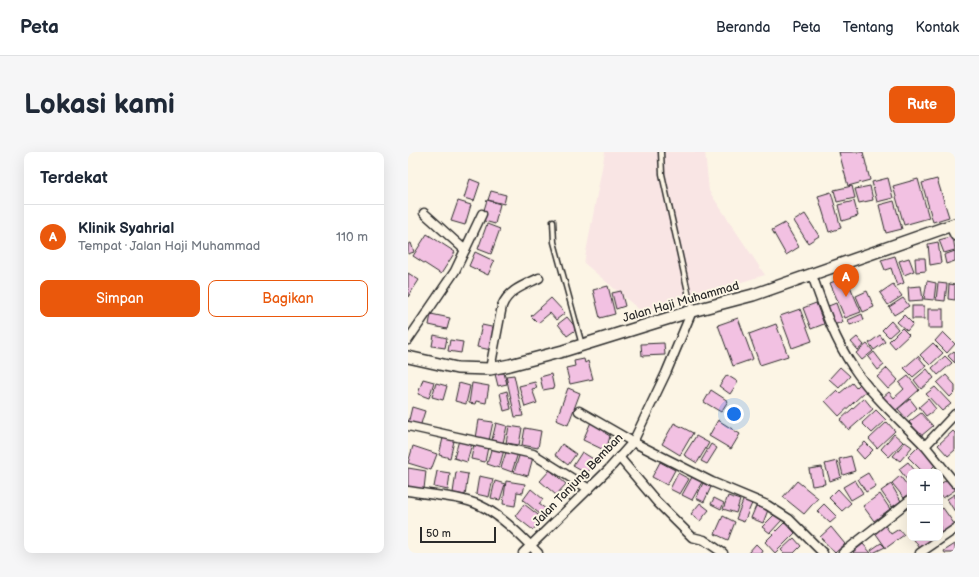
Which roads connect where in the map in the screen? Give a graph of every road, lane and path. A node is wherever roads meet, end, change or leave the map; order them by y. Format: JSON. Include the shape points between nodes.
{"nodes":[{"id":1,"x":661,"y":152,"type":"edge"},
{"id":2,"x":424,"y":213,"type":"dead end"},
{"id":3,"x":482,"y":214,"type":"dead end"},
{"id":4,"x":552,"y":221,"type":"dead end"},
{"id":5,"x":953,"y":229,"type":"edge"},
{"id":6,"x":465,"y":250,"type":"junction"},
{"id":7,"x":812,"y":275,"type":"junction"},
{"id":8,"x":540,"y":278,"type":"dead end"},
{"id":9,"x":692,"y":311,"type":"junction"},
{"id":10,"x":408,"y":340,"type":"edge"},
{"id":11,"x":582,"y":345,"type":"junction"},
{"id":12,"x":408,"y":357,"type":"edge"},
{"id":13,"x":490,"y":369,"type":"junction"},
{"id":14,"x":579,"y":411,"type":"dead end"},
{"id":15,"x":955,"y":414,"type":"edge"},
{"id":16,"x":408,"y":426,"type":"edge"},
{"id":17,"x":633,"y":442,"type":"junction"},
{"id":18,"x":925,"y":446,"type":"junction"},
{"id":19,"x":619,"y":457,"type":"junction"},
{"id":20,"x":940,"y":469,"type":"edge"},
{"id":21,"x":943,"y":474,"type":"edge"},
{"id":22,"x":955,"y":484,"type":"edge"},
{"id":23,"x":589,"y":489,"type":"junction"},
{"id":24,"x":408,"y":491,"type":"edge"},
{"id":25,"x":907,"y":502,"type":"edge"},
{"id":26,"x":955,"y":529,"type":"edge"},
{"id":27,"x":530,"y":545,"type":"junction"},
{"id":28,"x":523,"y":553,"type":"edge"},
{"id":29,"x":538,"y":553,"type":"edge"},
{"id":30,"x":723,"y":553,"type":"edge"},
{"id":31,"x":823,"y":553,"type":"edge"},
{"id":32,"x":843,"y":553,"type":"edge"},
{"id":33,"x":920,"y":553,"type":"edge"}],
"edges":[{"from":1,"to":9,"type":"lane","via":[[662,174]]},
{"from":2,"to":6,"type":"street"},
{"from":3,"to":6,"type":"street"},
{"from":4,"to":11,"type":"lane","via":[[554,242]]},
{"from":5,"to":7,"type":"street","name":"Jalan Haji Muhammad"},
{"from":6,"to":10,"type":"street","via":[[455,271]]},
{"from":7,"to":9,"type":"street","name":"Jalan Haji Muhammad","via":[[753,295]]},
{"from":7,"to":18,"type":"street","via":[[829,322],[853,367],[880,400]]},
{"from":8,"to":13,"type":"street","via":[[513,291],[505,298]]},
{"from":9,"to":11,"type":"street","name":"Jalan Haji Muhammad"},
{"from":9,"to":17,"type":"street","name":"Jalan Tanjung Bemban","via":[[666,374]]},
{"from":11,"to":13,"type":"street","name":"Jalan Haji Muhammad"},
{"from":12,"to":13,"type":"street","name":"Jalan Haji Muhammad","via":[[457,368]]},
{"from":14,"to":17,"type":"street"},
{"from":15,"to":18,"type":"street"},
{"from":16,"to":23,"type":"street","via":[[533,454]]},
{"from":17,"to":19,"type":"street","name":"Jalan Tanjung Bemban"},
{"from":17,"to":31,"type":"street","via":[[712,482],[767,505],[789,519]]},
{"from":18,"to":20,"type":"street"},
{"from":19,"to":23,"type":"street","name":"Jalan Tanjung Bemban"},
{"from":19,"to":30,"type":"street","via":[[657,502],[692,537],[704,540]]},
{"from":21,"to":22,"type":"street"},
{"from":23,"to":27,"type":"street","name":"Jalan Tanjung Bemban"},
{"from":24,"to":27,"type":"street","via":[[465,500],[481,506],[504,521]]},
{"from":25,"to":32,"type":"street"},
{"from":26,"to":33,"type":"street"},
{"from":27,"to":28,"type":"street","name":"Jalan Tanjung Bemban"},
{"from":27,"to":29,"type":"street"}]}
